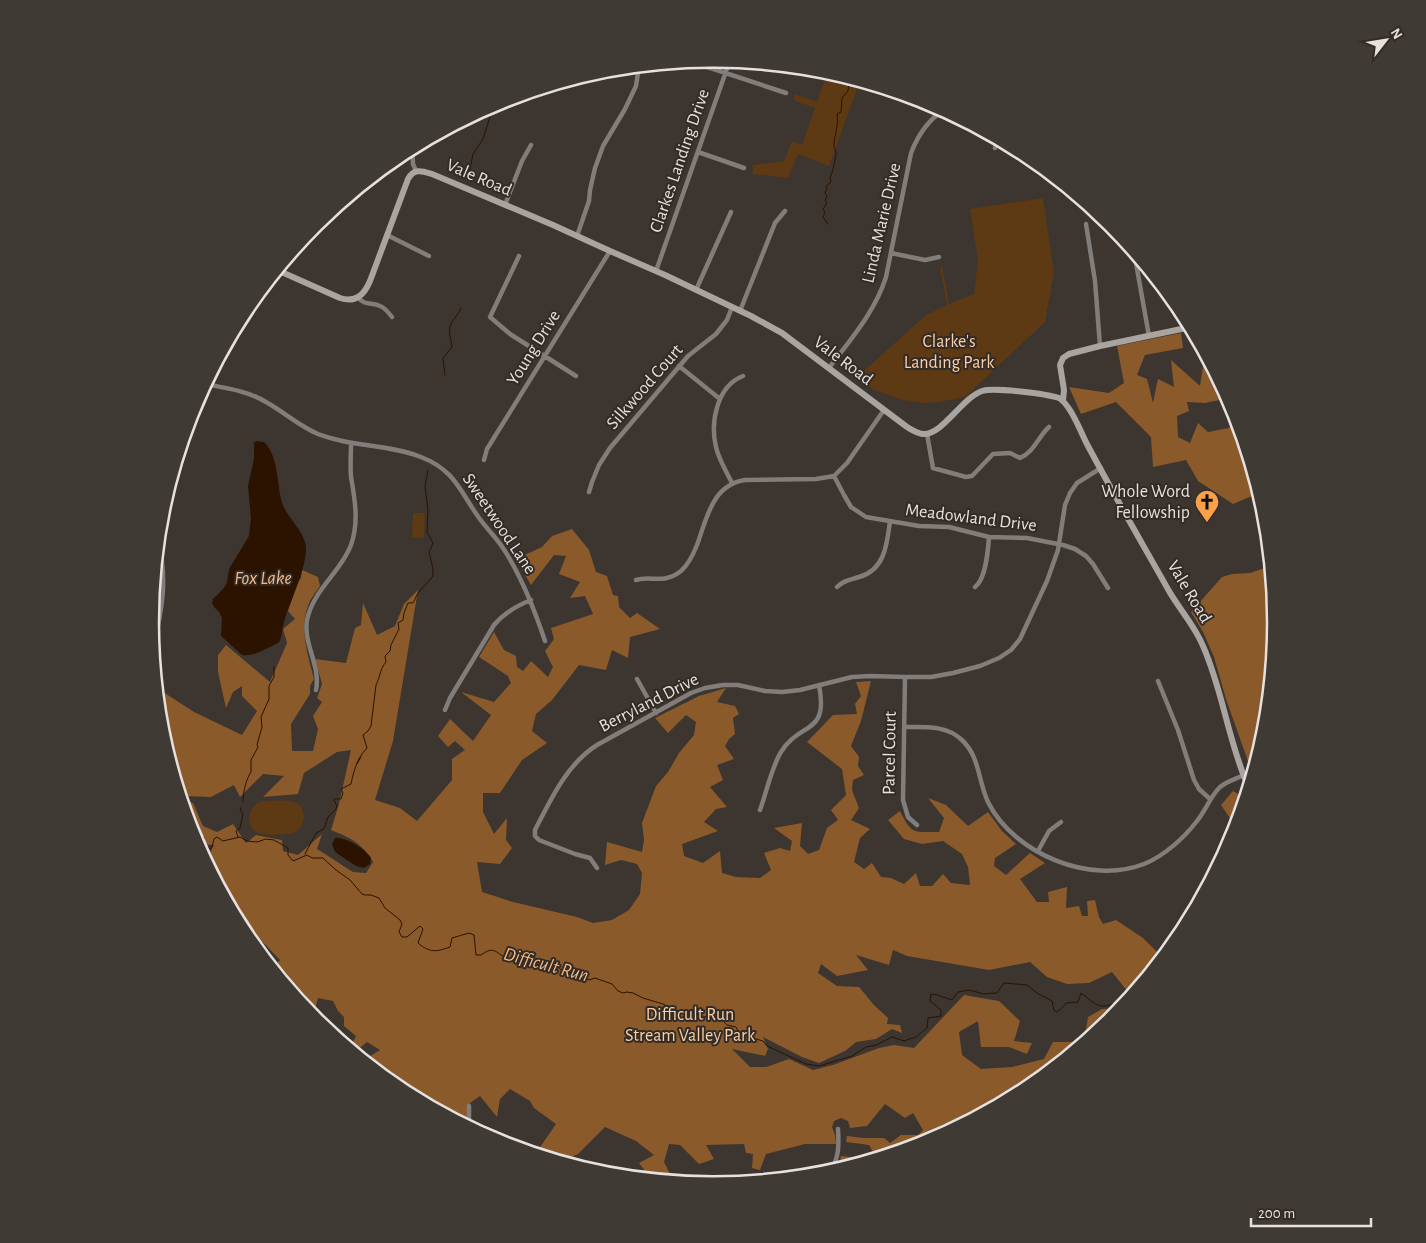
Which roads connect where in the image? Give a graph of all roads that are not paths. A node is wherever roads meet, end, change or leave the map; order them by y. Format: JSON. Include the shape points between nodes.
{"nodes":[{"id":1,"x":711,"y":68,"type":"edge"},
{"id":2,"x":727,"y":68,"type":"edge"},
{"id":3,"x":638,"y":72,"type":"edge"},
{"id":4,"x":726,"y":73,"type":"junction"},
{"id":5,"x":786,"y":93,"type":"dead end"},
{"id":6,"x":937,"y":116,"type":"edge"},
{"id":7,"x":531,"y":145,"type":"dead end"},
{"id":8,"x":698,"y":152,"type":"junction"},
{"id":9,"x":413,"y":156,"type":"edge"},
{"id":10,"x":744,"y":168,"type":"dead end"},
{"id":11,"x":416,"y":171,"type":"junction"},
{"id":12,"x":505,"y":205,"type":"junction"},
{"id":13,"x":785,"y":211,"type":"dead end"},
{"id":14,"x":731,"y":212,"type":"dead end"},
{"id":15,"x":1086,"y":224,"type":"dead end"},
{"id":16,"x":387,"y":235,"type":"junction"},
{"id":17,"x":577,"y":236,"type":"junction"},
{"id":18,"x":610,"y":252,"type":"junction"},
{"id":19,"x":891,"y":253,"type":"junction"},
{"id":20,"x":429,"y":256,"type":"dead end"},
{"id":21,"x":519,"y":256,"type":"dead end"},
{"id":22,"x":938,"y":257,"type":"dead end"},
{"id":23,"x":1136,"y":263,"type":"edge"},
{"id":24,"x":656,"y":271,"type":"junction"},
{"id":25,"x":282,"y":272,"type":"edge"},
{"id":26,"x":696,"y":290,"type":"junction"},
{"id":27,"x":358,"y":298,"type":"junction"},
{"id":28,"x":732,"y":307,"type":"junction"},
{"id":29,"x":740,"y":311,"type":"junction"},
{"id":30,"x":392,"y":317,"type":"dead end"},
{"id":31,"x":1183,"y":329,"type":"edge"},
{"id":32,"x":1149,"y":336,"type":"junction"},
{"id":33,"x":1100,"y":346,"type":"junction"},
{"id":34,"x":545,"y":356,"type":"junction"},
{"id":35,"x":679,"y":366,"type":"junction"},
{"id":36,"x":829,"y":368,"type":"junction"},
{"id":37,"x":576,"y":376,"type":"dead end"},
{"id":38,"x":743,"y":376,"type":"dead end"},
{"id":39,"x":212,"y":385,"type":"edge"},
{"id":40,"x":720,"y":399,"type":"junction"},
{"id":41,"x":1063,"y":401,"type":"junction"},
{"id":42,"x":884,"y":410,"type":"junction"},
{"id":43,"x":1049,"y":427,"type":"dead end"},
{"id":44,"x":927,"y":434,"type":"junction"},
{"id":45,"x":352,"y":443,"type":"junction"},
{"id":46,"x":484,"y":460,"type":"dead end"},
{"id":47,"x":1100,"y":468,"type":"junction"},
{"id":48,"x":834,"y":476,"type":"junction"},
{"id":49,"x":732,"y":483,"type":"junction"},
{"id":50,"x":589,"y":492,"type":"dead end"},
{"id":51,"x":890,"y":521,"type":"junction"},
{"id":52,"x":990,"y":537,"type":"junction"},
{"id":53,"x":1059,"y":544,"type":"junction"},
{"id":54,"x":162,"y":563,"type":"edge"},
{"id":55,"x":636,"y":580,"type":"dead end"},
{"id":56,"x":837,"y":587,"type":"dead end"},
{"id":57,"x":975,"y":587,"type":"dead end"},
{"id":58,"x":1108,"y":588,"type":"dead end"},
{"id":59,"x":531,"y":600,"type":"junction"},
{"id":60,"x":159,"y":622,"type":"edge"},
{"id":61,"x":545,"y":641,"type":"dead end"},
{"id":62,"x":906,"y":678,"type":"junction"},
{"id":63,"x":637,"y":679,"type":"dead end"},
{"id":64,"x":1158,"y":681,"type":"dead end"},
{"id":65,"x":819,"y":685,"type":"junction"},
{"id":66,"x":316,"y":690,"type":"dead end"},
{"id":67,"x":445,"y":710,"type":"dead end"},
{"id":68,"x":656,"y":713,"type":"junction"},
{"id":69,"x":905,"y":727,"type":"junction"},
{"id":70,"x":1244,"y":775,"type":"joint"},
{"id":71,"x":1210,"y":799,"type":"junction"},
{"id":72,"x":760,"y":810,"type":"dead end"},
{"id":73,"x":1061,"y":822,"type":"dead end"},
{"id":74,"x":917,"y":826,"type":"dead end"},
{"id":75,"x":1038,"y":851,"type":"junction"},
{"id":76,"x":597,"y":868,"type":"dead end"},
{"id":77,"x":468,"y":1106,"type":"dead end"},
{"id":78,"x":469,"y":1118,"type":"edge"},
{"id":79,"x":838,"y":1130,"type":"dead end"},
{"id":80,"x":836,"y":1162,"type":"edge"}],
"edges":[{"from":1,"to":4,"type":"street"},
{"from":2,"to":4,"type":"street","name":"Clarkes Landing Drive"},
{"from":3,"to":17,"type":"street","via":[[636,86],[603,146]]},
{"from":4,"to":5,"type":"street"},
{"from":4,"to":8,"type":"street","name":"Clarkes Landing Drive"},
{"from":6,"to":19,"type":"street","name":"Linda Marie Drive","via":[[915,144]]},
{"from":7,"to":12,"type":"street"},
{"from":8,"to":10,"type":"street"},
{"from":8,"to":24,"type":"street","name":"Clarkes Landing Drive"},
{"from":9,"to":11,"type":"street"},
{"from":11,"to":12,"type":"main road","name":"Vale Road","via":[[432,174]]},
{"from":11,"to":16,"type":"main road","via":[[408,179]]},
{"from":12,"to":17,"type":"main road","name":"Vale Road"},
{"from":13,"to":29,"type":"street","via":[[775,223]]},
{"from":14,"to":26,"type":"street"},
{"from":15,"to":33,"type":"street"},
{"from":16,"to":20,"type":"street"},
{"from":16,"to":27,"type":"main road","via":[[366,289]]},
{"from":17,"to":18,"type":"main road","name":"Vale Road"},
{"from":18,"to":24,"type":"main road","name":"Vale Road"},
{"from":18,"to":34,"type":"street","name":"Young Drive"},
{"from":19,"to":22,"type":"street","via":[[925,260]]},
{"from":19,"to":36,"type":"street","name":"Linda Marie Drive","via":[[886,277],[875,303]]},
{"from":21,"to":34,"type":"street","via":[[490,317]]},
{"from":23,"to":32,"type":"street"},
{"from":24,"to":26,"type":"main road","name":"Vale Road"},
{"from":25,"to":27,"type":"main road","via":[[340,298]]},
{"from":26,"to":28,"type":"main road","name":"Vale Road"},
{"from":27,"to":30,"type":"street","via":[[366,304],[381,306]]},
{"from":28,"to":29,"type":"main road","name":"Vale Road"},
{"from":28,"to":35,"type":"street","name":"Silkwood Court","via":[[716,334]]},
{"from":29,"to":36,"type":"main road","name":"Vale Road","via":[[782,333]]},
{"from":31,"to":32,"type":"main road"},
{"from":32,"to":33,"type":"main road"},
{"from":33,"to":41,"type":"main road","via":[[1063,358],[1060,369]]},
{"from":34,"to":37,"type":"street"},
{"from":34,"to":46,"type":"street","name":"Young Drive","via":[[487,449]]},
{"from":35,"to":40,"type":"street"},
{"from":35,"to":50,"type":"street","name":"Silkwood Court","via":[[604,456]]},
{"from":36,"to":42,"type":"main road","name":"Vale Road"},
{"from":38,"to":40,"type":"street","via":[[731,383]]},
{"from":39,"to":45,"type":"street","name":"Sweetwood Lane","via":[[258,398],[310,430]]},
{"from":40,"to":49,"type":"street","via":[[714,425],[715,445]]},
{"from":41,"to":44,"type":"main road","via":[[1052,396],[982,391]]},
{"from":41,"to":47,"type":"main road","name":"Vale Road"},
{"from":42,"to":44,"type":"main road","name":"Vale Road","via":[[913,430]]},
{"from":42,"to":48,"type":"street"},
{"from":43,"to":44,"type":"street","via":[[1023,457],[1010,453],[993,454],[966,478],[933,468]]},
{"from":45,"to":59,"type":"street","name":"Sweetwood Lane","via":[[401,450],[446,471],[502,547]]},
{"from":45,"to":66,"type":"street","via":[[351,473],[356,505],[354,534],[344,560],[315,599],[307,620]]},
{"from":47,"to":53,"type":"street","name":"Berryland Drive","via":[[1077,483],[1070,493]]},
{"from":47,"to":70,"type":"main road","name":"Vale Road","via":[[1204,647]]},
{"from":48,"to":49,"type":"street","via":[[816,480],[752,479]]},
{"from":48,"to":51,"type":"street","name":"Meadowland Drive","via":[[856,511],[866,517]]},
{"from":49,"to":55,"type":"street","via":[[714,500],[691,559],[683,569],[667,578]]},
{"from":51,"to":52,"type":"street","name":"Meadowland Drive","via":[[959,529]]},
{"from":51,"to":56,"type":"street","via":[[886,549],[879,564],[866,575],[844,581]]},
{"from":52,"to":53,"type":"street","name":"Meadowland Drive","via":[[1016,537]]},
{"from":52,"to":57,"type":"street","via":[[983,576]]},
{"from":53,"to":58,"type":"street","name":"Meadowland Drive","via":[[1086,556]]},
{"from":53,"to":62,"type":"street","name":"Berryland Drive","via":[[1024,633],[1008,652],[980,666],[953,673]]},
{"from":54,"to":60,"type":"street","via":[[164,593]]},
{"from":59,"to":61,"type":"street","name":"Sweetwood Lane"},
{"from":59,"to":67,"type":"street","via":[[507,612],[494,625]]},
{"from":62,"to":65,"type":"street","name":"Berryland Drive","via":[[852,677]]},
{"from":62,"to":69,"type":"street","name":"Parcel Court"},
{"from":63,"to":68,"type":"street"},
{"from":64,"to":71,"type":"street","via":[[1194,780]]},
{"from":65,"to":68,"type":"street","name":"Berryland Drive","via":[[782,692],[731,684],[714,686],[691,693]]},
{"from":65,"to":72,"type":"street","via":[[820,715],[813,725],[780,752]]},
{"from":68,"to":76,"type":"street","name":"Berryland Drive","via":[[580,758],[562,782],[536,830],[539,840],[585,855]]},
{"from":69,"to":74,"type":"street","name":"Parcel Court","via":[[903,800],[908,817]]},
{"from":69,"to":75,"type":"street","via":[[938,728],[961,739],[976,762],[993,811],[1015,836]]},
{"from":70,"to":71,"type":"street","via":[[1224,784]]},
{"from":71,"to":75,"type":"street","via":[[1198,821],[1180,839],[1156,857],[1136,866],[1106,870],[1083,868],[1061,863]]},
{"from":73,"to":75,"type":"street","via":[[1049,831]]},
{"from":77,"to":78,"type":"street"},
{"from":79,"to":80,"type":"street"}]}
